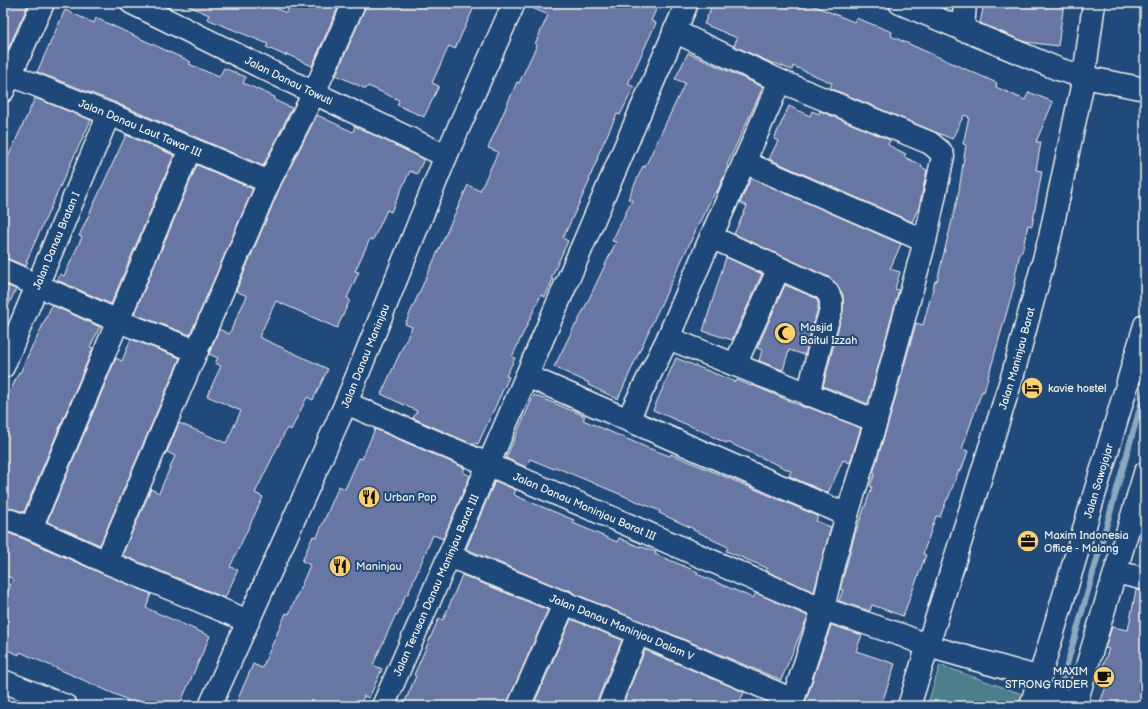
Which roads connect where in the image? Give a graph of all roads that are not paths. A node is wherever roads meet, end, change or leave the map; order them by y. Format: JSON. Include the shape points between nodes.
{"nodes":[{"id":1,"x":43,"y":3,"type":"edge"},
{"id":2,"x":132,"y":3,"type":"edge"},
{"id":3,"x":354,"y":3,"type":"edge"},
{"id":4,"x":514,"y":3,"type":"edge"},
{"id":5,"x":687,"y":3,"type":"edge"},
{"id":6,"x":900,"y":3,"type":"edge"},
{"id":7,"x":965,"y":3,"type":"edge"},
{"id":8,"x":1094,"y":3,"type":"edge"},
{"id":9,"x":963,"y":30,"type":"junction"},
{"id":10,"x":674,"y":31,"type":"junction"},
{"id":11,"x":1084,"y":76,"type":"junction"},
{"id":12,"x":5,"y":79,"type":"edge"},
{"id":13,"x":780,"y":81,"type":"junction"},
{"id":14,"x":1145,"y":88,"type":"edge"},
{"id":15,"x":314,"y":93,"type":"junction"},
{"id":16,"x":109,"y":114,"type":"junction"},
{"id":17,"x":190,"y":149,"type":"junction"},
{"id":18,"x":446,"y":156,"type":"junction"},
{"id":19,"x":744,"y":162,"type":"junction"},
{"id":20,"x":269,"y":182,"type":"junction"},
{"id":21,"x":711,"y":237,"type":"junction"},
{"id":22,"x":925,"y":241,"type":"junction"},
{"id":23,"x":779,"y":268,"type":"junction"},
{"id":24,"x":3,"y":270,"type":"edge"},
{"id":25,"x":38,"y":284,"type":"junction"},
{"id":26,"x":118,"y":321,"type":"junction"},
{"id":27,"x":1145,"y":325,"type":"edge"},
{"id":28,"x":668,"y":338,"type":"junction"},
{"id":29,"x":197,"y":351,"type":"junction"},
{"id":30,"x":735,"y":365,"type":"junction"},
{"id":31,"x":3,"y":367,"type":"edge"},
{"id":32,"x":527,"y":376,"type":"junction"},
{"id":33,"x":808,"y":395,"type":"junction"},
{"id":34,"x":346,"y":404,"type":"junction"},
{"id":35,"x":628,"y":419,"type":"junction"},
{"id":36,"x":876,"y":421,"type":"junction"},
{"id":37,"x":489,"y":464,"type":"junction"},
{"id":38,"x":1145,"y":473,"type":"edge"},
{"id":39,"x":847,"y":515,"type":"junction"},
{"id":40,"x":3,"y":518,"type":"edge"},
{"id":41,"x":31,"y":528,"type":"junction"},
{"id":42,"x":449,"y":556,"type":"junction"},
{"id":43,"x":106,"y":562,"type":"junction"},
{"id":44,"x":1116,"y":572,"type":"junction"},
{"id":45,"x":1145,"y":579,"type":"edge"},
{"id":46,"x":565,"y":602,"type":"junction"},
{"id":47,"x":823,"y":609,"type":"junction"},
{"id":48,"x":248,"y":621,"type":"junction"},
{"id":49,"x":638,"y":633,"type":"junction"},
{"id":50,"x":928,"y":646,"type":"junction"},
{"id":51,"x":3,"y":681,"type":"edge"},
{"id":52,"x":1037,"y":692,"type":"edge"},
{"id":53,"x":792,"y":703,"type":"edge"},
{"id":54,"x":1074,"y":704,"type":"edge"},
{"id":55,"x":66,"y":706,"type":"edge"},
{"id":56,"x":210,"y":706,"type":"edge"},
{"id":57,"x":383,"y":706,"type":"edge"},
{"id":58,"x":519,"y":706,"type":"edge"},
{"id":59,"x":609,"y":706,"type":"edge"},
{"id":60,"x":909,"y":706,"type":"edge"}],
"edges":[{"from":1,"to":12,"type":"street"},
{"from":2,"to":15,"type":"street","name":"Jalan Danau Towuti"},
{"from":3,"to":15,"type":"street"},
{"from":4,"to":18,"type":"street","name":"Jalan Danau Maninjau"},
{"from":5,"to":10,"type":"street","name":"Jalan Terusan Danau Maninjau Barat III"},
{"from":6,"to":9,"type":"street"},
{"from":7,"to":9,"type":"street"},
{"from":8,"to":11,"type":"street","name":"Jalan Maninjau Barat"},
{"from":9,"to":11,"type":"street","via":[[1058,69]]},
{"from":10,"to":13,"type":"street"},
{"from":10,"to":32,"type":"street","name":"Jalan Terusan Danau Maninjau Barat III"},
{"from":11,"to":14,"type":"street"},
{"from":11,"to":50,"type":"street","name":"Jalan Maninjau Barat","via":[[1050,237],[1013,374]]},
{"from":12,"to":16,"type":"street","name":"Jalan Danau Laut Tawar III"},
{"from":13,"to":19,"type":"street"},
{"from":13,"to":22,"type":"street","via":[[930,143],[941,152],[941,168]]},
{"from":15,"to":18,"type":"street","name":"Jalan Danau Towuti"},
{"from":15,"to":20,"type":"street"},
{"from":16,"to":17,"type":"street","name":"Jalan Danau Laut Tawar III"},
{"from":16,"to":25,"type":"street","name":"Jalan Danau Bratan I"},
{"from":17,"to":20,"type":"street","name":"Jalan Danau Laut Tawar III"},
{"from":17,"to":26,"type":"street"},
{"from":18,"to":34,"type":"street","name":"Jalan Danau Maninjau"},
{"from":19,"to":21,"type":"street"},
{"from":19,"to":22,"type":"street"},
{"from":20,"to":29,"type":"street"},
{"from":21,"to":23,"type":"street"},
{"from":21,"to":28,"type":"street"},
{"from":22,"to":36,"type":"street"},
{"from":23,"to":30,"type":"street"},
{"from":23,"to":33,"type":"street","via":[[823,288],[830,300],[830,310]]},
{"from":24,"to":25,"type":"street"},
{"from":25,"to":26,"type":"street"},
{"from":25,"to":31,"type":"street","name":"Jalan Danau Bratan I"},
{"from":26,"to":29,"type":"street"},
{"from":26,"to":41,"type":"street"},
{"from":27,"to":52,"type":"street","name":"Jalan Sawojajar"},
{"from":28,"to":30,"type":"street"},
{"from":28,"to":35,"type":"street"},
{"from":29,"to":43,"type":"street"},
{"from":30,"to":33,"type":"street"},
{"from":32,"to":35,"type":"street"},
{"from":32,"to":37,"type":"street","name":"Jalan Terusan Danau Maninjau Barat III"},
{"from":33,"to":36,"type":"street"},
{"from":34,"to":37,"type":"street","name":"Jalan Danau Maninjau Barat III"},
{"from":34,"to":48,"type":"street","name":"Jalan Danau Maninjau"},
{"from":35,"to":39,"type":"street"},
{"from":36,"to":39,"type":"street"},
{"from":37,"to":42,"type":"street","name":"Jalan Terusan Danau Maninjau Barat III"},
{"from":37,"to":47,"type":"street","name":"Jalan Danau Maninjau Barat III"},
{"from":38,"to":44,"type":"street"},
{"from":39,"to":47,"type":"street"},
{"from":40,"to":41,"type":"street"},
{"from":41,"to":43,"type":"street"},
{"from":42,"to":46,"type":"street","name":"Jalan Danau Maninjau Dalam V"},
{"from":42,"to":57,"type":"street","name":"Jalan Terusan Danau Maninjau Barat III"},
{"from":43,"to":48,"type":"street"},
{"from":44,"to":45,"type":"street"},
{"from":44,"to":54,"type":"street"},
{"from":46,"to":49,"type":"street","name":"Jalan Danau Maninjau Dalam V"},
{"from":46,"to":58,"type":"street"},
{"from":47,"to":50,"type":"street","name":"Jalan Danau Maninjau Barat III"},
{"from":47,"to":53,"type":"street"},
{"from":48,"to":56,"type":"street","name":"Jalan Danau Maninjau"},
{"from":49,"to":53,"type":"street","name":"Jalan Danau Maninjau Dalam V"},
{"from":49,"to":59,"type":"street"},
{"from":50,"to":52,"type":"street","name":"Jalan Danau Maninjau Barat III"},
{"from":50,"to":60,"type":"street","name":"Jalan Maninjau Barat"},
{"from":51,"to":55,"type":"street"},
{"from":52,"to":54,"type":"street","name":"Jalan Danau Maninjau Barat III"}]}
